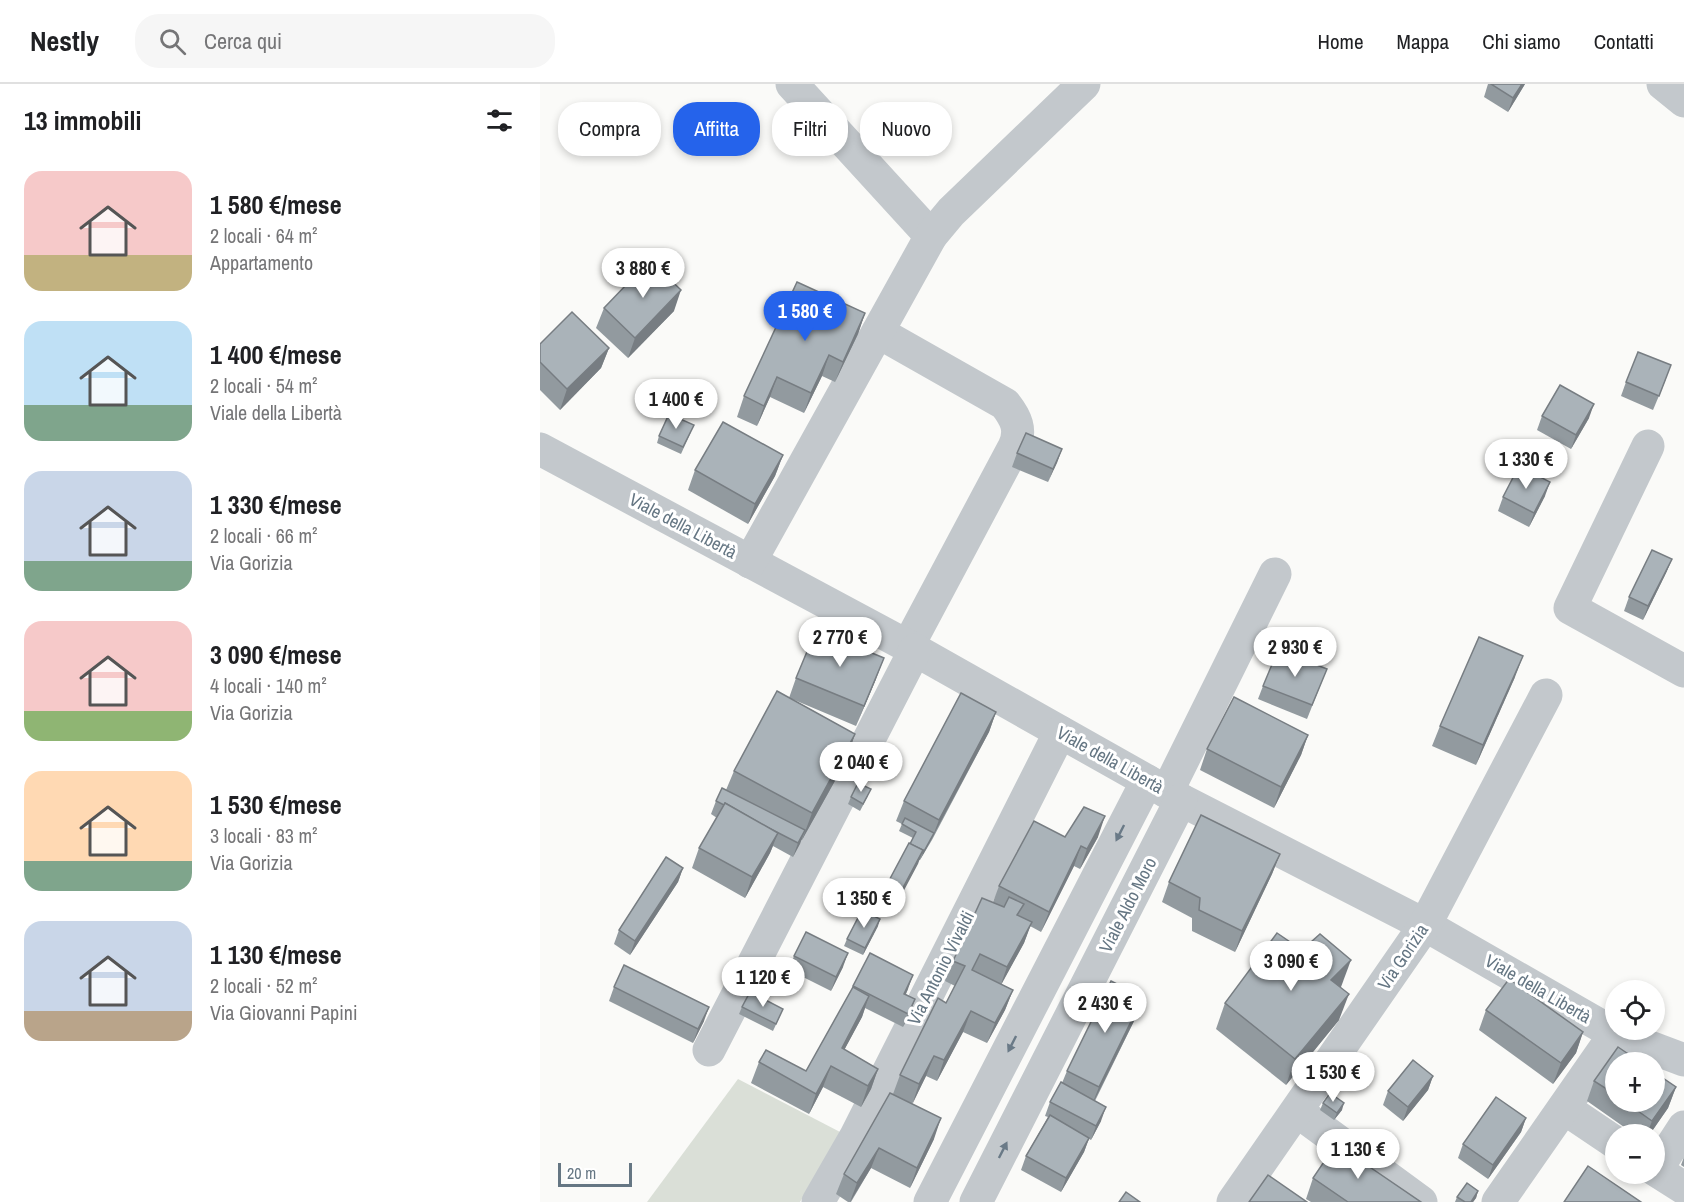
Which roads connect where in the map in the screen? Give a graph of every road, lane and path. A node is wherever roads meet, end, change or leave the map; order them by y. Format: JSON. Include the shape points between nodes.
{"nodes":[{"id":1,"x":792,"y":84,"type":"edge"},
{"id":2,"x":1084,"y":84,"type":"edge"},
{"id":3,"x":1663,"y":84,"type":"edge"},
{"id":4,"x":1684,"y":101,"type":"edge"},
{"id":5,"x":931,"y":236,"type":"junction"},
{"id":6,"x":878,"y":332,"type":"junction"},
{"id":7,"x":1648,"y":446,"type":"dead end"},
{"id":8,"x":540,"y":449,"type":"edge"},
{"id":9,"x":750,"y":562,"type":"junction"},
{"id":10,"x":1275,"y":574,"type":"dead end"},
{"id":11,"x":912,"y":648,"type":"junction"},
{"id":12,"x":1684,"y":671,"type":"edge"},
{"id":13,"x":1546,"y":695,"type":"dead end"},
{"id":14,"x":1060,"y":732,"type":"junction"},
{"id":15,"x":1165,"y":791,"type":"junction"},
{"id":16,"x":1425,"y":925,"type":"junction"},
{"id":17,"x":1605,"y":1028,"type":"edge"},
{"id":18,"x":1611,"y":1040,"type":"edge"},
{"id":19,"x":1631,"y":1040,"type":"edge"},
{"id":20,"x":709,"y":1050,"type":"dead end"},
{"id":21,"x":1684,"y":1060,"type":"edge"},
{"id":22,"x":1564,"y":1108,"type":"junction"},
{"id":23,"x":1297,"y":1111,"type":"junction"},
{"id":24,"x":1684,"y":1127,"type":"edge"},
{"id":25,"x":1605,"y":1136,"type":"edge"},
{"id":26,"x":1665,"y":1155,"type":"edge"},
{"id":27,"x":1665,"y":1176,"type":"edge"},
{"id":28,"x":1684,"y":1188,"type":"edge"},
{"id":29,"x":818,"y":1202,"type":"edge"},
{"id":30,"x":930,"y":1202,"type":"edge"},
{"id":31,"x":976,"y":1202,"type":"edge"},
{"id":32,"x":1233,"y":1202,"type":"edge"},
{"id":33,"x":1420,"y":1202,"type":"edge"},
{"id":34,"x":1498,"y":1202,"type":"edge"}],
"edges":[{"from":1,"to":5,"type":"street"},
{"from":2,"to":5,"type":"street"},
{"from":3,"to":4,"type":"street"},
{"from":5,"to":6,"type":"street"},
{"from":6,"to":9,"type":"street"},
{"from":6,"to":11,"type":"street","via":[[1005,404],[1017,425],[1014,447]]},
{"from":7,"to":12,"type":"street","via":[[1570,608]]},
{"from":8,"to":9,"type":"street","name":"Viale della Libertà"},
{"from":9,"to":11,"type":"street","name":"Viale della Libertà"},
{"from":10,"to":15,"type":"street"},
{"from":11,"to":14,"type":"street","name":"Viale della Libertà"},
{"from":11,"to":20,"type":"street"},
{"from":13,"to":16,"type":"street","name":"Via Gorizia"},
{"from":14,"to":15,"type":"street","name":"Viale della Libertà"},
{"from":14,"to":29,"type":"street","name":"Via Antonio Vivaldi","via":[[856,1136]]},
{"from":15,"to":16,"type":"street","name":"Viale della Libertà"},
{"from":15,"to":30,"type":"street","one_way":true},
{"from":31,"to":15,"type":"street","name":"Viale Aldo Moro","one_way":true},
{"from":16,"to":17,"type":"street","name":"Viale della Libertà"},
{"from":16,"to":23,"type":"street","name":"Via Gorizia"},
{"from":18,"to":22,"type":"street"},
{"from":19,"to":21,"type":"street","name":"Viale della Libertà"},
{"from":22,"to":25,"type":"street"},
{"from":22,"to":34,"type":"street"},
{"from":23,"to":32,"type":"street","name":"Via Gorizia"},
{"from":23,"to":33,"type":"street"},
{"from":24,"to":26,"type":"street"},
{"from":27,"to":28,"type":"street"}]}
